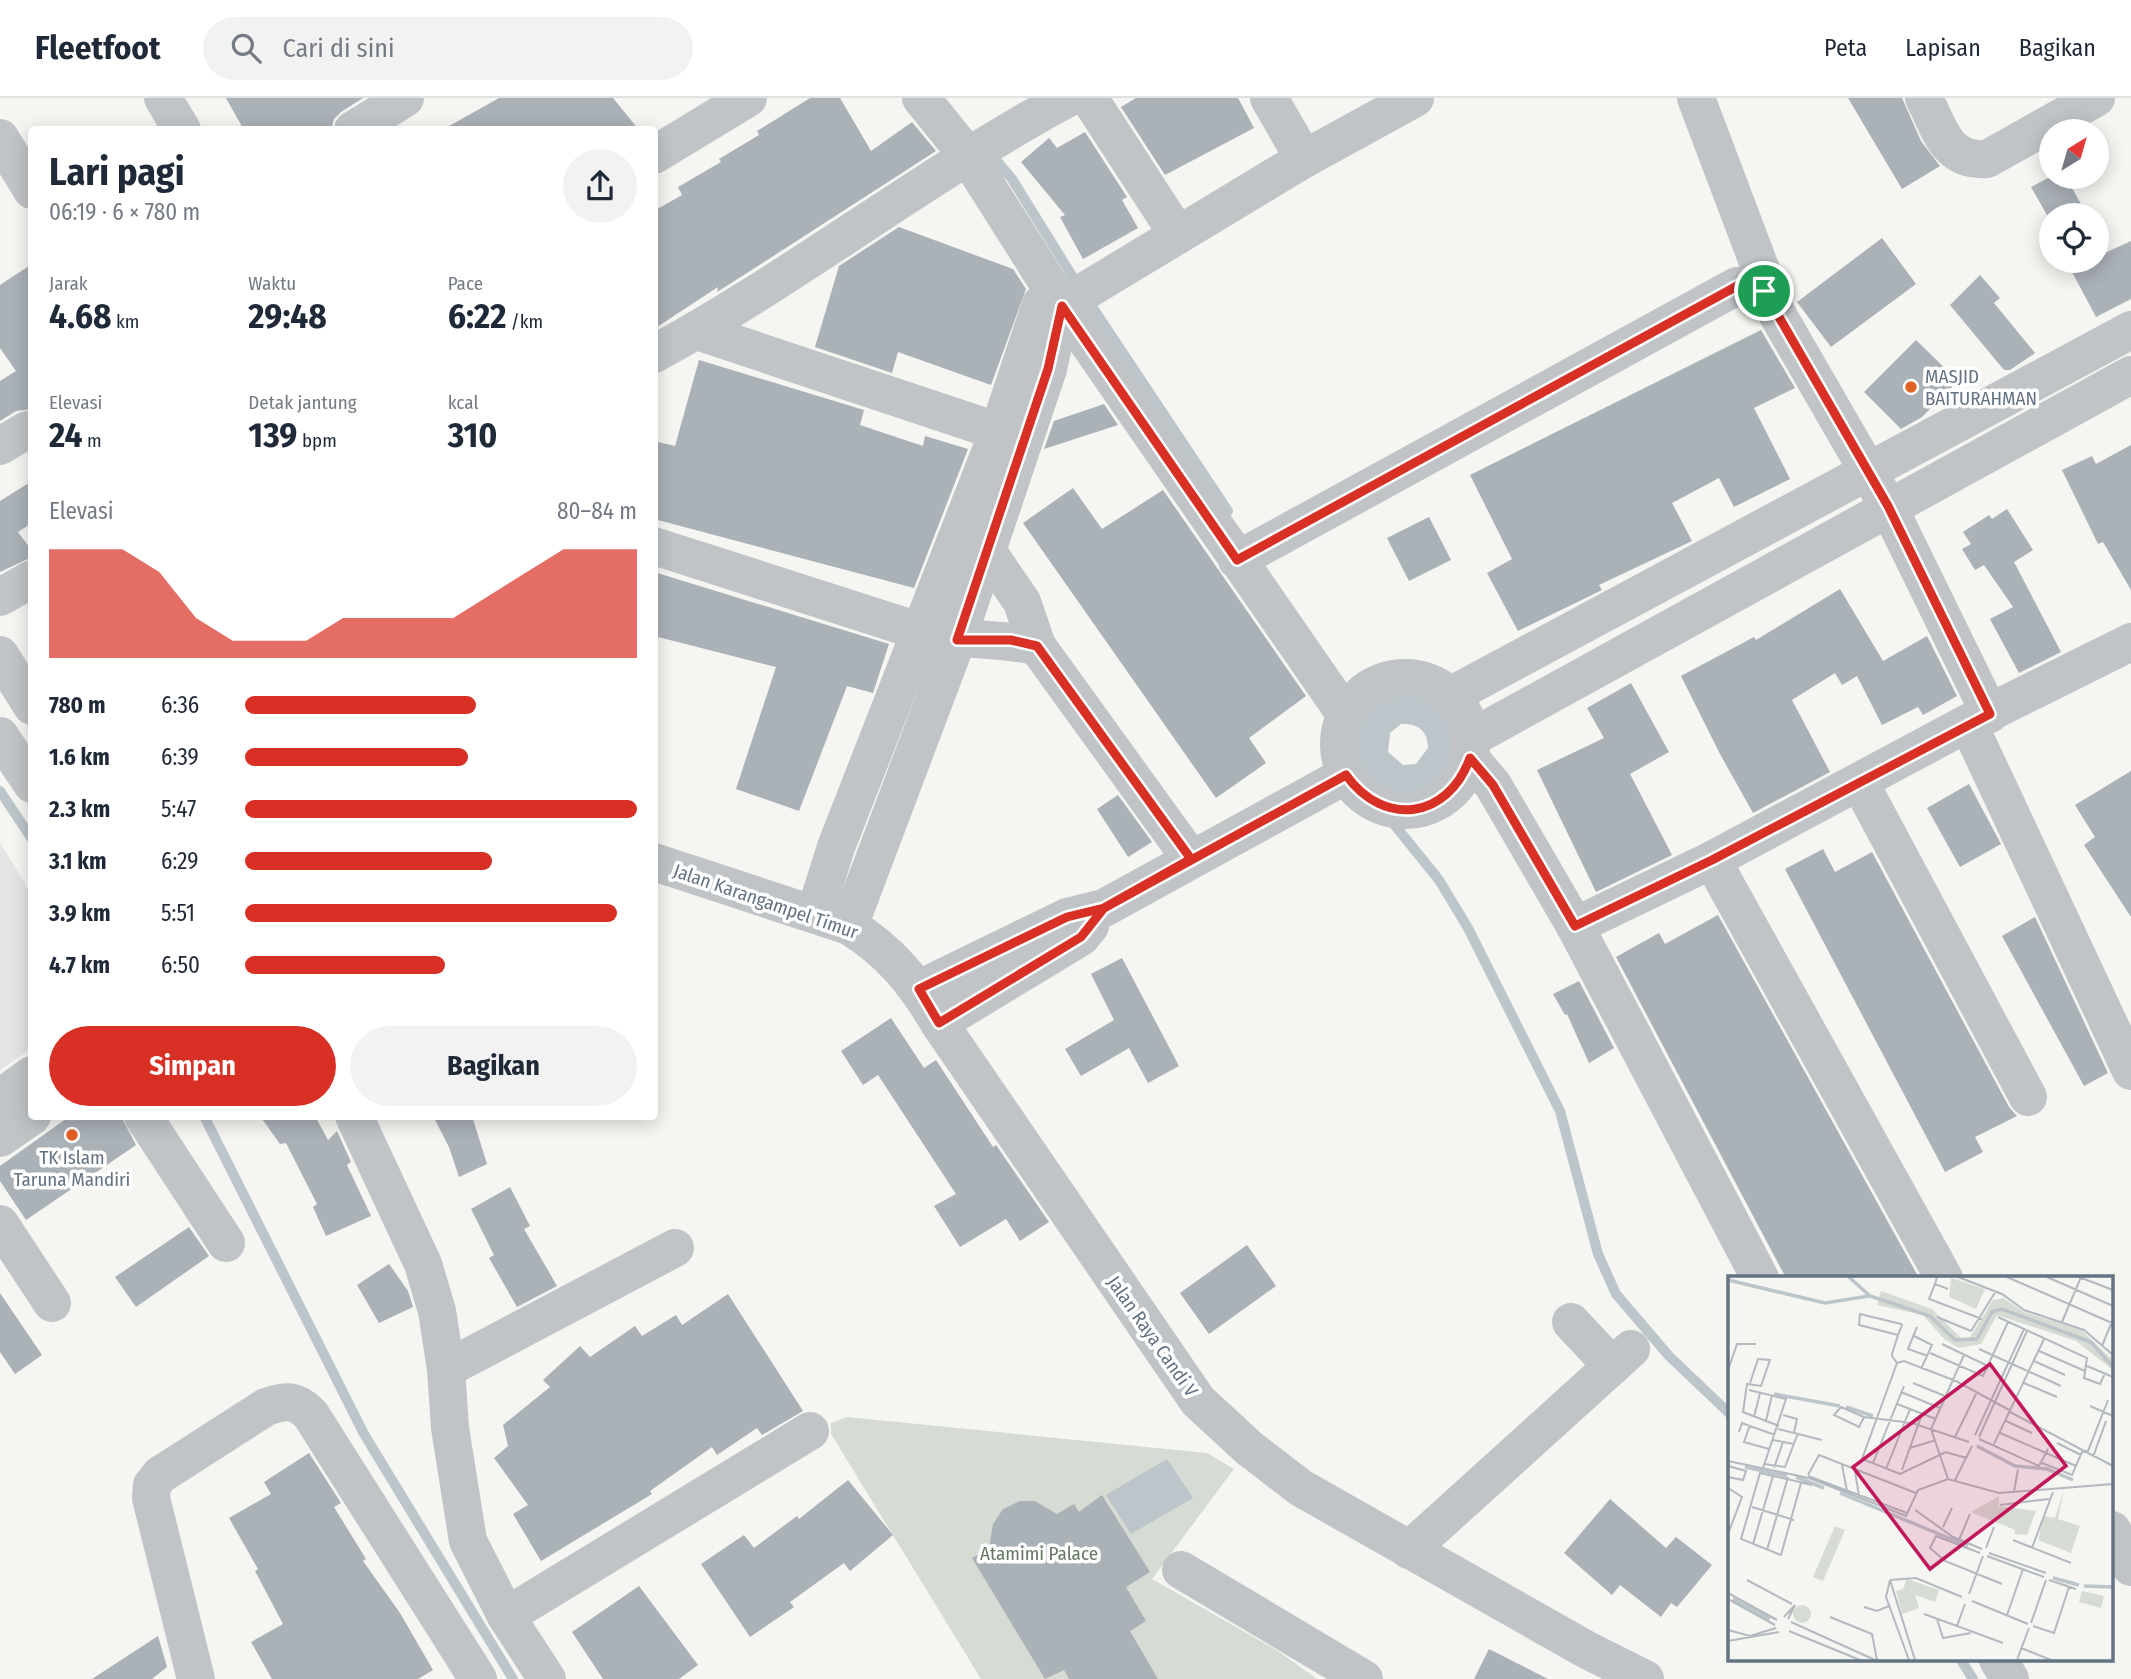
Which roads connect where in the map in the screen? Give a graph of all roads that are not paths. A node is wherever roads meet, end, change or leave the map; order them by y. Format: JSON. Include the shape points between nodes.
{"nodes":[{"id":1,"x":163,"y":98,"type":"edge"},
{"id":2,"x":405,"y":98,"type":"edge"},
{"id":3,"x":748,"y":98,"type":"edge"},
{"id":4,"x":921,"y":98,"type":"edge"},
{"id":5,"x":1068,"y":98,"type":"edge"},
{"id":6,"x":1089,"y":98,"type":"edge"},
{"id":7,"x":1269,"y":98,"type":"edge"},
{"id":8,"x":1415,"y":98,"type":"edge"},
{"id":9,"x":1696,"y":98,"type":"edge"},
{"id":10,"x":1924,"y":98,"type":"edge"},
{"id":11,"x":2096,"y":98,"type":"edge"},
{"id":12,"x":180,"y":126,"type":"edge"},
{"id":13,"x":360,"y":126,"type":"edge"},
{"id":14,"x":0,"y":138,"type":"edge"},
{"id":15,"x":978,"y":148,"type":"junction"},
{"id":16,"x":658,"y":153,"type":"edge"},
{"id":17,"x":1304,"y":159,"type":"junction"},
{"id":18,"x":28,"y":184,"type":"edge"},
{"id":19,"x":1178,"y":235,"type":"junction"},
{"id":20,"x":1764,"y":291,"type":"junction"},
{"id":21,"x":1066,"y":295,"type":"junction"},
{"id":22,"x":2131,"y":330,"type":"edge"},
{"id":23,"x":697,"y":331,"type":"junction"},
{"id":24,"x":658,"y":352,"type":"edge"},
{"id":25,"x":2131,"y":375,"type":"edge"},
{"id":26,"x":1012,"y":435,"type":"junction"},
{"id":27,"x":1866,"y":470,"type":"junction"},
{"id":28,"x":1888,"y":506,"type":"junction"},
{"id":29,"x":658,"y":547,"type":"edge"},
{"id":30,"x":985,"y":548,"type":"junction"},
{"id":31,"x":1237,"y":560,"type":"junction"},
{"id":32,"x":28,"y":581,"type":"edge"},
{"id":33,"x":0,"y":597,"type":"edge"},
{"id":34,"x":1621,"y":605,"type":"junction"},
{"id":35,"x":939,"y":636,"type":"junction"},
{"id":36,"x":2131,"y":642,"type":"edge"},
{"id":37,"x":1641,"y":645,"type":"junction"},
{"id":38,"x":1037,"y":646,"type":"junction"},
{"id":39,"x":0,"y":655,"type":"edge"},
{"id":40,"x":1450,"y":696,"type":"junction"},
{"id":41,"x":28,"y":700,"type":"edge"},
{"id":42,"x":1345,"y":714,"type":"junction"},
{"id":43,"x":1979,"y":719,"type":"junction"},
{"id":44,"x":0,"y":736,"type":"edge"},
{"id":45,"x":1470,"y":748,"type":"junction"},
{"id":46,"x":1346,"y":775,"type":"junction"},
{"id":47,"x":28,"y":778,"type":"edge"},
{"id":48,"x":1860,"y":783,"type":"junction"},
{"id":49,"x":1191,"y":859,"type":"junction"},
{"id":50,"x":1712,"y":860,"type":"junction"},
{"id":51,"x":658,"y":863,"type":"edge"},
{"id":52,"x":1104,"y":908,"type":"junction"},
{"id":53,"x":1575,"y":926,"type":"junction"},
{"id":54,"x":846,"y":928,"type":"junction"},
{"id":55,"x":919,"y":989,"type":"junction"},
{"id":56,"x":939,"y":1023,"type":"junction"},
{"id":57,"x":2131,"y":1070,"type":"edge"},
{"id":58,"x":28,"y":1078,"type":"edge"},
{"id":59,"x":2028,"y":1097,"type":"dead end"},
{"id":60,"x":0,"y":1098,"type":"edge"},
{"id":61,"x":28,"y":1119,"type":"edge"},
{"id":62,"x":146,"y":1120,"type":"edge"},
{"id":63,"x":356,"y":1120,"type":"edge"},
{"id":64,"x":0,"y":1138,"type":"edge"},
{"id":65,"x":0,"y":1224,"type":"edge"},
{"id":66,"x":226,"y":1243,"type":"dead end"},
{"id":67,"x":675,"y":1248,"type":"dead end"},
{"id":68,"x":1759,"y":1276,"type":"edge"},
{"id":69,"x":1943,"y":1276,"type":"edge"},
{"id":70,"x":52,"y":1303,"type":"dead end"},
{"id":71,"x":1572,"y":1322,"type":"dead end"},
{"id":72,"x":446,"y":1369,"type":"junction"},
{"id":73,"x":810,"y":1431,"type":"dead end"},
{"id":74,"x":2114,"y":1534,"type":"edge"},
{"id":75,"x":1409,"y":1550,"type":"junction"},
{"id":76,"x":2131,"y":1567,"type":"edge"},
{"id":77,"x":1181,"y":1570,"type":"dead end"},
{"id":78,"x":506,"y":1616,"type":"junction"},
{"id":79,"x":1999,"y":1662,"type":"edge"},
{"id":80,"x":196,"y":1679,"type":"edge"},
{"id":81,"x":478,"y":1679,"type":"edge"},
{"id":82,"x":547,"y":1679,"type":"edge"},
{"id":83,"x":1364,"y":1679,"type":"edge"},
{"id":84,"x":1645,"y":1679,"type":"edge"},
{"id":85,"x":2010,"y":1679,"type":"edge"}],
"edges":[{"from":1,"to":12,"type":"street"},
{"from":2,"to":13,"type":"street"},
{"from":3,"to":16,"type":"street"},
{"from":4,"to":15,"type":"street"},
{"from":5,"to":15,"type":"street"},
{"from":6,"to":19,"type":"street"},
{"from":7,"to":17,"type":"street"},
{"from":8,"to":17,"type":"street"},
{"from":9,"to":20,"type":"street","via":[[1761,270]]},
{"from":10,"to":11,"type":"street","via":[[1950,147],[1971,160],[1987,159]]},
{"from":14,"to":18,"type":"street"},
{"from":15,"to":21,"type":"street"},
{"from":15,"to":23,"type":"street","via":[[860,230]]},
{"from":17,"to":19,"type":"street"},
{"from":19,"to":21,"type":"street"},
{"from":20,"to":27,"type":"street"},
{"from":20,"to":31,"type":"street","via":[[1751,285],[1737,286]]},
{"from":21,"to":26,"type":"street"},
{"from":21,"to":31,"type":"street"},
{"from":22,"to":27,"type":"street"},
{"from":23,"to":24,"type":"street"},
{"from":23,"to":26,"type":"street"},
{"from":25,"to":28,"type":"street"},
{"from":26,"to":30,"type":"street"},
{"from":26,"to":35,"type":"street"},
{"from":27,"to":28,"type":"street"},
{"from":27,"to":34,"type":"street"},
{"from":28,"to":37,"type":"street"},
{"from":28,"to":43,"type":"street"},
{"from":29,"to":35,"type":"street"},
{"from":30,"to":35,"type":"street"},
{"from":30,"to":38,"type":"street","via":[[1022,602]]},
{"from":31,"to":42,"type":"street"},
{"from":32,"to":33,"type":"street"},
{"from":34,"to":37,"type":"street"},
{"from":34,"to":40,"type":"street"},
{"from":35,"to":38,"type":"street"},
{"from":35,"to":54,"type":"street","via":[[836,847]]},
{"from":36,"to":43,"type":"street"},
{"from":37,"to":45,"type":"street"},
{"from":38,"to":49,"type":"street"},
{"from":39,"to":41,"type":"street"},
{"from":40,"to":42,"type":"street","via":[[1423,680],[1393,679],[1365,691]]},
{"from":40,"to":45,"type":"street","via":[[1464,715]]},
{"from":42,"to":46,"type":"street","via":[[1339,755]]},
{"from":43,"to":48,"type":"street"},
{"from":43,"to":57,"type":"street"},
{"from":44,"to":47,"type":"street"},
{"from":45,"to":46,"type":"street","via":[[1464,774],[1453,789],[1423,807],[1387,808],[1357,789]]},
{"from":45,"to":53,"type":"street"},
{"from":46,"to":49,"type":"street"},
{"from":48,"to":50,"type":"street"},
{"from":48,"to":59,"type":"street"},
{"from":49,"to":52,"type":"street"},
{"from":50,"to":53,"type":"street"},
{"from":50,"to":69,"type":"street"},
{"from":51,"to":54,"type":"street","name":"Jalan Karangampel Timur"},
{"from":52,"to":55,"type":"street","via":[[1067,917]]},
{"from":52,"to":56,"type":"street","via":[[1081,937]]},
{"from":53,"to":68,"type":"street"},
{"from":54,"to":55,"type":"street","name":"Jalan Raya Candi V"},
{"from":55,"to":56,"type":"street","name":"Jalan Raya Candi V"},
{"from":56,"to":75,"type":"street","name":"Jalan Raya Candi V","via":[[1198,1401],[1301,1488]]},
{"from":58,"to":60,"type":"street"},
{"from":61,"to":64,"type":"street"},
{"from":62,"to":66,"type":"street"},
{"from":63,"to":72,"type":"street","via":[[423,1264],[437,1311]]},
{"from":65,"to":70,"type":"street"},
{"from":67,"to":72,"type":"street"},
{"from":71,"to":75,"type":"street","via":[[1622,1357]]},
{"from":72,"to":78,"type":"street","via":[[450,1428],[468,1541]]},
{"from":73,"to":78,"type":"street"},
{"from":74,"to":76,"type":"street"},
{"from":75,"to":84,"type":"street","name":"Jalan Raya Candi V"},
{"from":77,"to":83,"type":"street"},
{"from":78,"to":82,"type":"street"},
{"from":79,"to":85,"type":"street"},
{"from":80,"to":81,"type":"street","via":[[151,1498],[152,1485],[160,1475],[266,1407],[286,1401],[300,1403],[311,1415]]}]}
